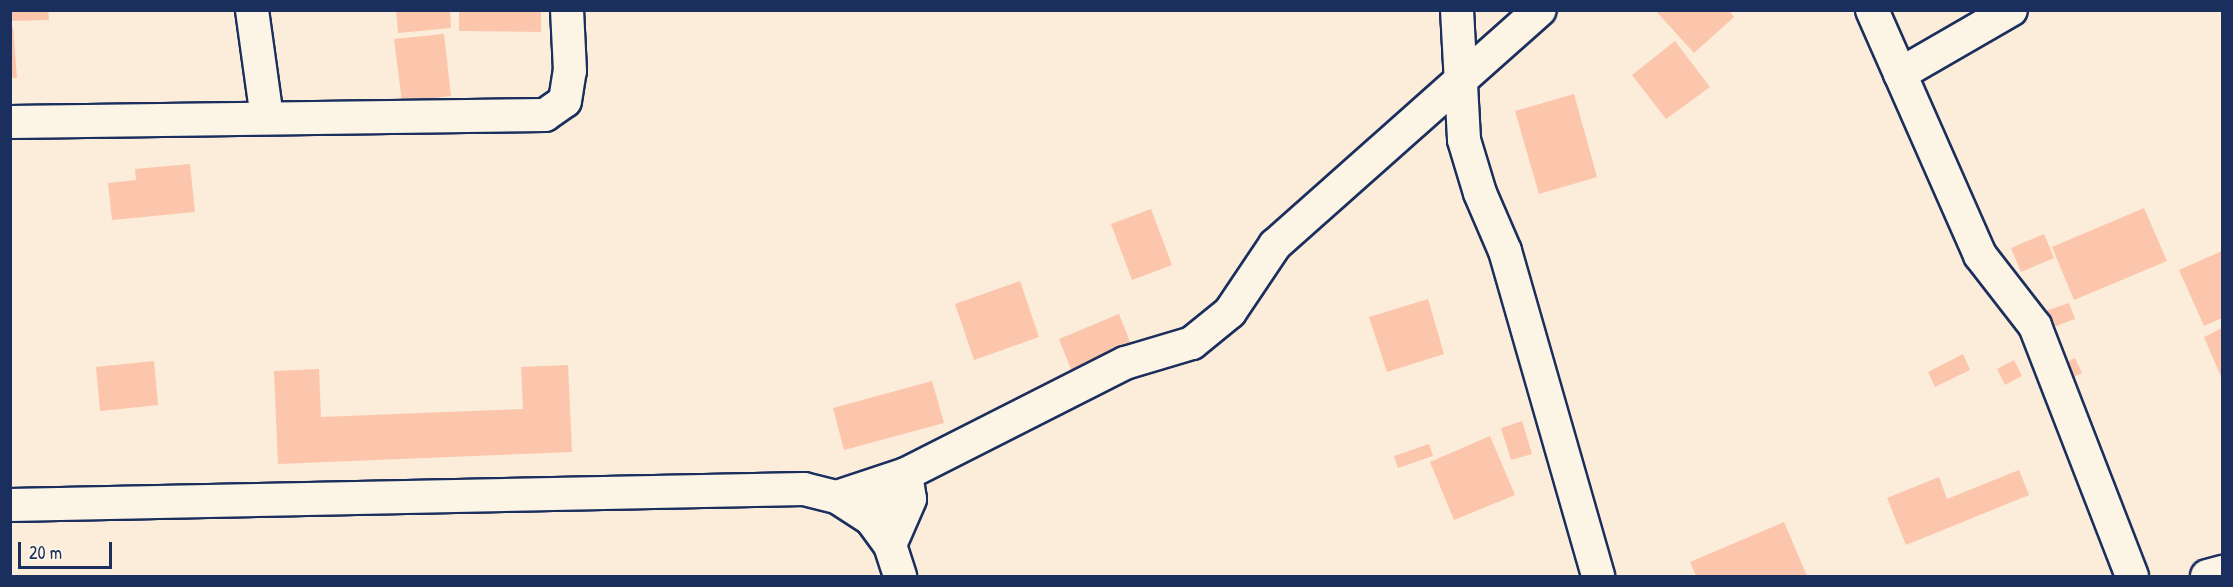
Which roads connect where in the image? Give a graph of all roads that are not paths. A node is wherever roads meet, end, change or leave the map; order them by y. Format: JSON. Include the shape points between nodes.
{"nodes":[{"id":1,"x":252,"y":10,"type":"edge"},
{"id":2,"x":567,"y":10,"type":"edge"},
{"id":3,"x":1540,"y":10,"type":"edge"},
{"id":4,"x":1872,"y":10,"type":"edge"},
{"id":5,"x":2011,"y":10,"type":"edge"},
{"id":6,"x":1458,"y":24,"type":"edge"},
{"id":7,"x":1495,"y":48,"type":"junction"},
{"id":8,"x":1900,"y":74,"type":"junction"},
{"id":9,"x":1461,"y":76,"type":"junction"},
{"id":10,"x":267,"y":118,"type":"junction"},
{"id":11,"x":10,"y":122,"type":"edge"},
{"id":12,"x":906,"y":474,"type":"junction"},
{"id":13,"x":837,"y":497,"type":"junction"},
{"id":14,"x":10,"y":505,"type":"edge"},
{"id":15,"x":871,"y":519,"type":"junction"},
{"id":16,"x":890,"y":544,"type":"junction"},
{"id":17,"x":2223,"y":572,"type":"edge"},
{"id":18,"x":900,"y":576,"type":"edge"},
{"id":19,"x":1598,"y":576,"type":"edge"},
{"id":20,"x":2132,"y":576,"type":"edge"},
{"id":21,"x":2207,"y":576,"type":"edge"}],
"edges":[{"from":1,"to":10,"type":"street"},
{"from":2,"to":10,"type":"street","via":[[570,71],[565,101],[557,111]]},
{"from":3,"to":7,"type":"street"},
{"from":4,"to":8,"type":"street"},
{"from":5,"to":8,"type":"street"},
{"from":6,"to":7,"type":"street"},
{"from":6,"to":9,"type":"street"},
{"from":7,"to":9,"type":"street"},
{"from":8,"to":20,"type":"street","via":[[1980,255],[2035,326]]},
{"from":9,"to":12,"type":"street","via":[[1275,245],[1230,312],[1192,343],[1125,363]]},
{"from":9,"to":19,"type":"street","via":[[1464,140],[1480,193],[1505,251]]},
{"from":10,"to":11,"type":"street"},
{"from":12,"to":13,"type":"street"},
{"from":12,"to":15,"type":"street"},
{"from":12,"to":16,"type":"street","via":[[910,498]]},
{"from":13,"to":14,"type":"street","via":[[804,489]]},
{"from":13,"to":15,"type":"street"},
{"from":15,"to":16,"type":"street"},
{"from":16,"to":18,"type":"street"},
{"from":17,"to":21,"type":"street"}]}
